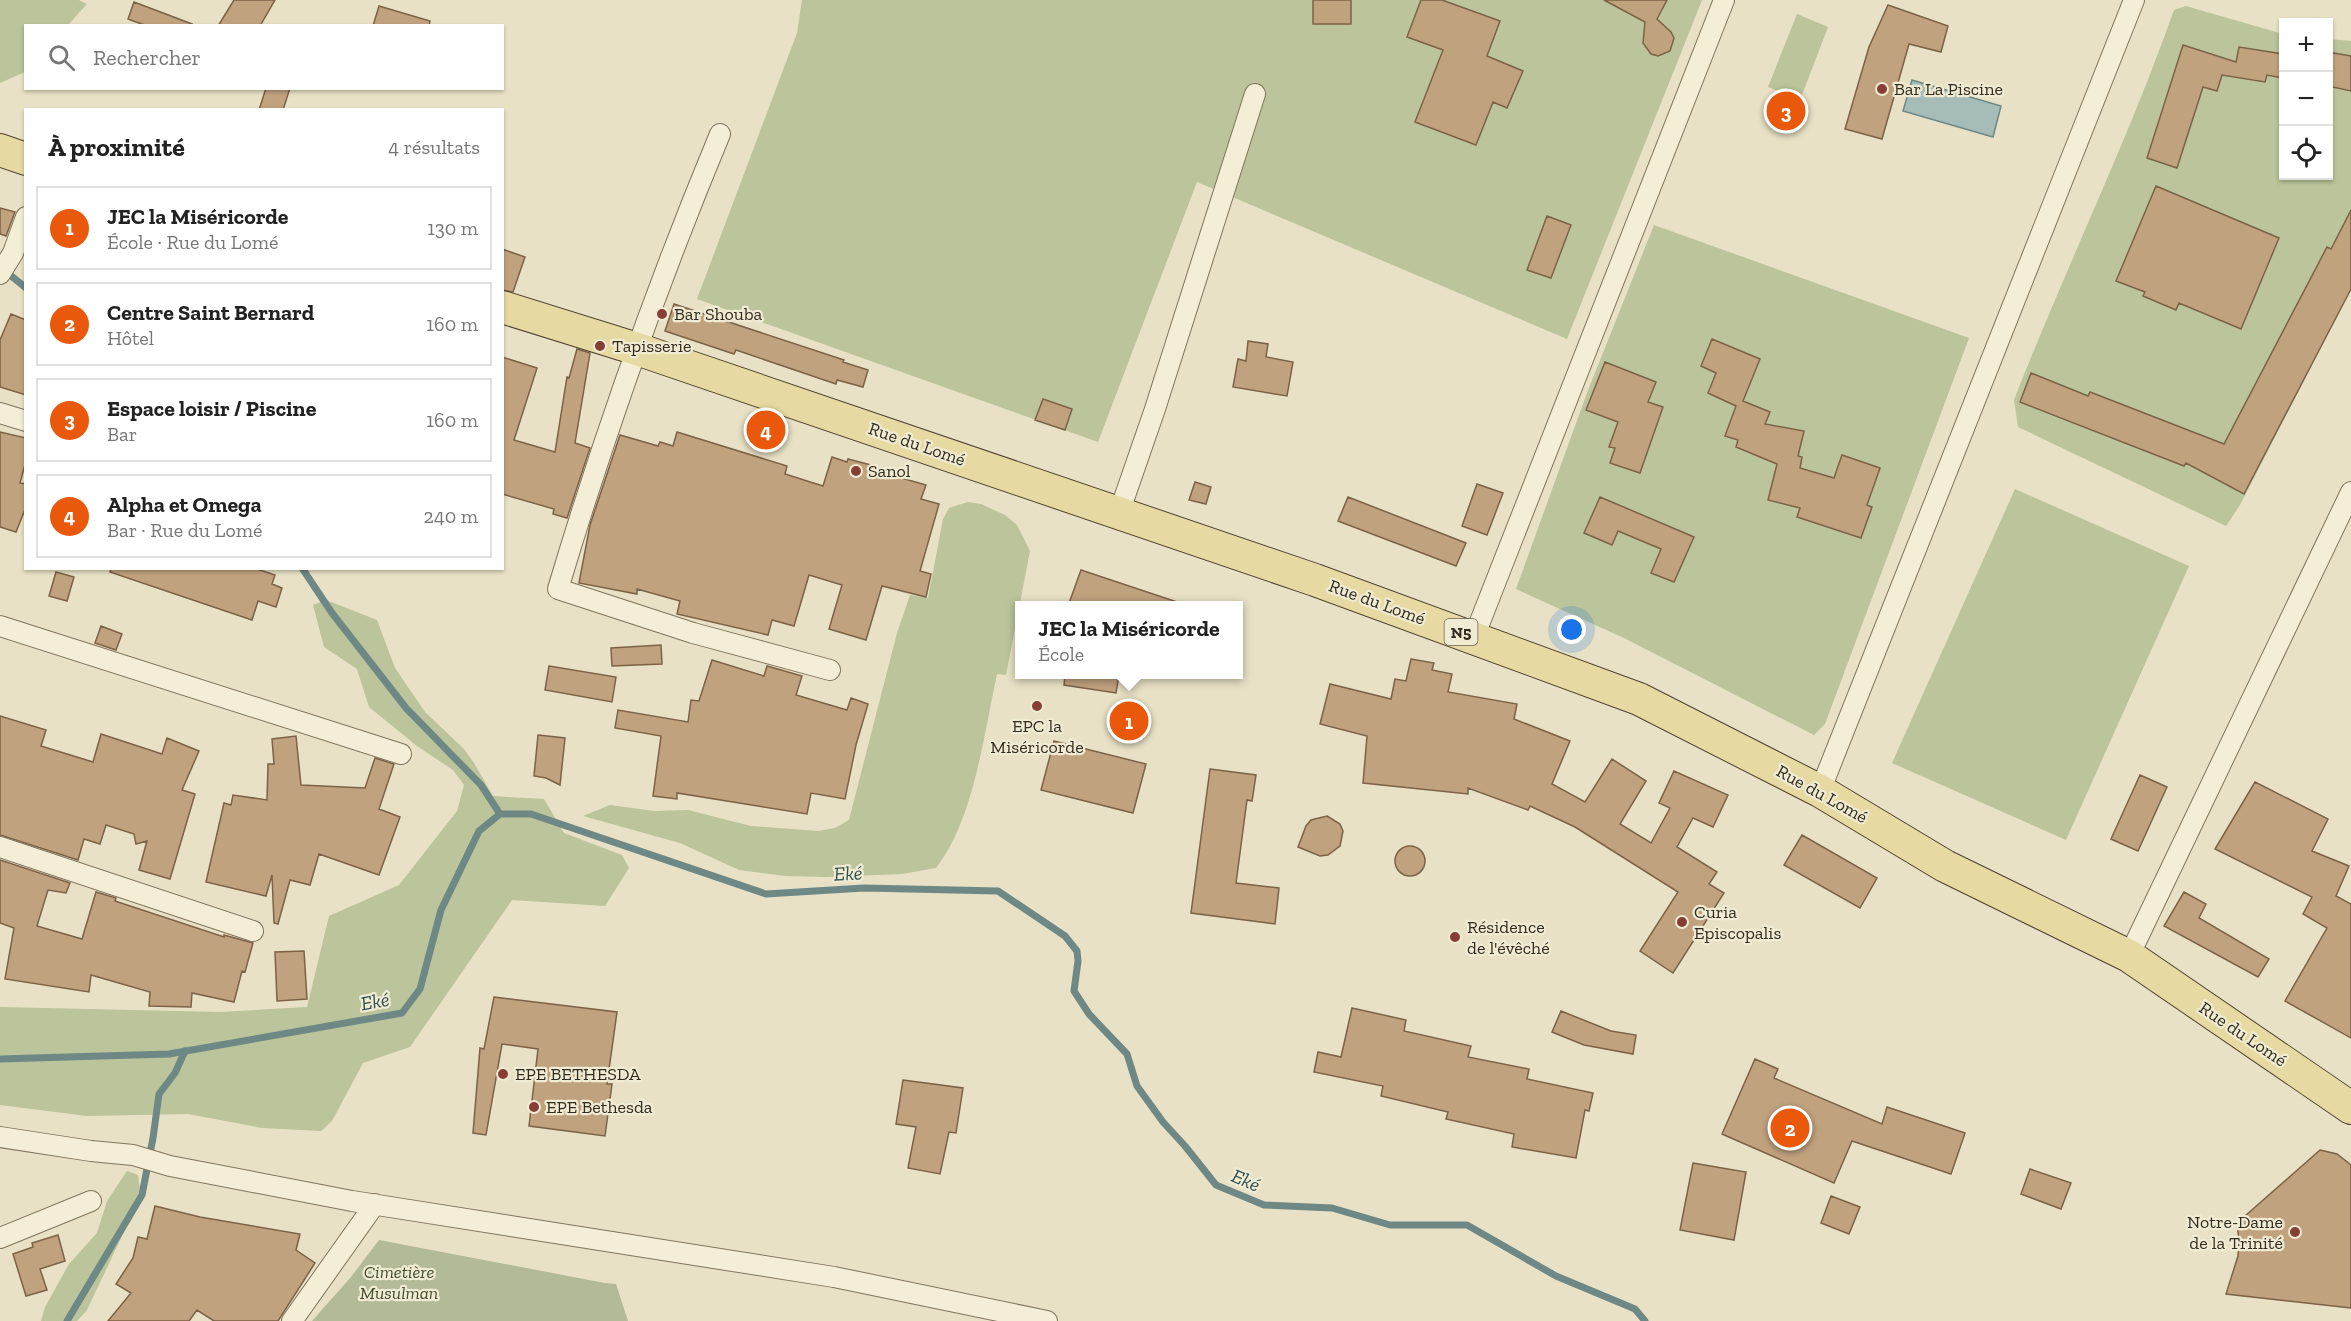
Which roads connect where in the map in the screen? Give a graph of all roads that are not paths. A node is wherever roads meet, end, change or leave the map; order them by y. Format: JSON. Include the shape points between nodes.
{"nodes":[{"id":1,"x":1724,"y":0,"type":"edge"},
{"id":2,"x":2134,"y":0,"type":"edge"},
{"id":3,"x":1255,"y":94,"type":"dead end"},
{"id":4,"x":720,"y":134,"type":"dead end"},
{"id":5,"x":0,"y":150,"type":"edge"},
{"id":6,"x":24,"y":158,"type":"edge"},
{"id":7,"x":24,"y":223,"type":"edge"},
{"id":8,"x":0,"y":274,"type":"edge"},
{"id":9,"x":504,"y":308,"type":"edge"},
{"id":10,"x":637,"y":349,"type":"junction"},
{"id":11,"x":0,"y":413,"type":"edge"},
{"id":12,"x":24,"y":420,"type":"edge"},
{"id":13,"x":2351,"y":492,"type":"edge"},
{"id":14,"x":1119,"y":513,"type":"junction"},
{"id":15,"x":0,"y":627,"type":"edge"},
{"id":16,"x":1474,"y":637,"type":"junction"},
{"id":17,"x":830,"y":670,"type":"dead end"},
{"id":18,"x":401,"y":754,"type":"dead end"},
{"id":19,"x":1820,"y":791,"type":"junction"},
{"id":20,"x":0,"y":847,"type":"edge"},
{"id":21,"x":252,"y":931,"type":"dead end"},
{"id":22,"x":2129,"y":956,"type":"junction"},
{"id":23,"x":2351,"y":1108,"type":"edge"},
{"id":24,"x":0,"y":1137,"type":"edge"},
{"id":25,"x":91,"y":1201,"type":"dead end"},
{"id":26,"x":375,"y":1204,"type":"junction"},
{"id":27,"x":0,"y":1238,"type":"edge"},
{"id":28,"x":292,"y":1321,"type":"edge"},
{"id":29,"x":1047,"y":1321,"type":"edge"}],
"edges":[{"from":1,"to":16,"type":"street"},
{"from":2,"to":19,"type":"street"},
{"from":3,"to":14,"type":"street"},
{"from":4,"to":10,"type":"street"},
{"from":5,"to":6,"type":"main road"},
{"from":7,"to":8,"type":"street"},
{"from":9,"to":10,"type":"main road","name":"Rue du Lomé","number":"N5"},
{"from":10,"to":14,"type":"main road","name":"Rue du Lomé","number":"N5"},
{"from":10,"to":17,"type":"street","via":[[558,589],[693,633]]},
{"from":11,"to":12,"type":"street"},
{"from":13,"to":22,"type":"street"},
{"from":14,"to":16,"type":"main road","name":"Rue du Lomé","number":"N5"},
{"from":15,"to":18,"type":"street"},
{"from":16,"to":19,"type":"main road","name":"Rue du Lomé","number":"N5","via":[[1639,699]]},
{"from":19,"to":22,"type":"main road","name":"Rue du Lomé","number":"N5","via":[[1946,866]]},
{"from":20,"to":21,"type":"street"},
{"from":22,"to":23,"type":"main road","name":"Rue du Lomé","number":"N5"},
{"from":24,"to":26,"type":"street","via":[[133,1155],[170,1166]]},
{"from":25,"to":27,"type":"street"},
{"from":26,"to":28,"type":"street"},
{"from":26,"to":29,"type":"street","via":[[834,1277]]}]}
